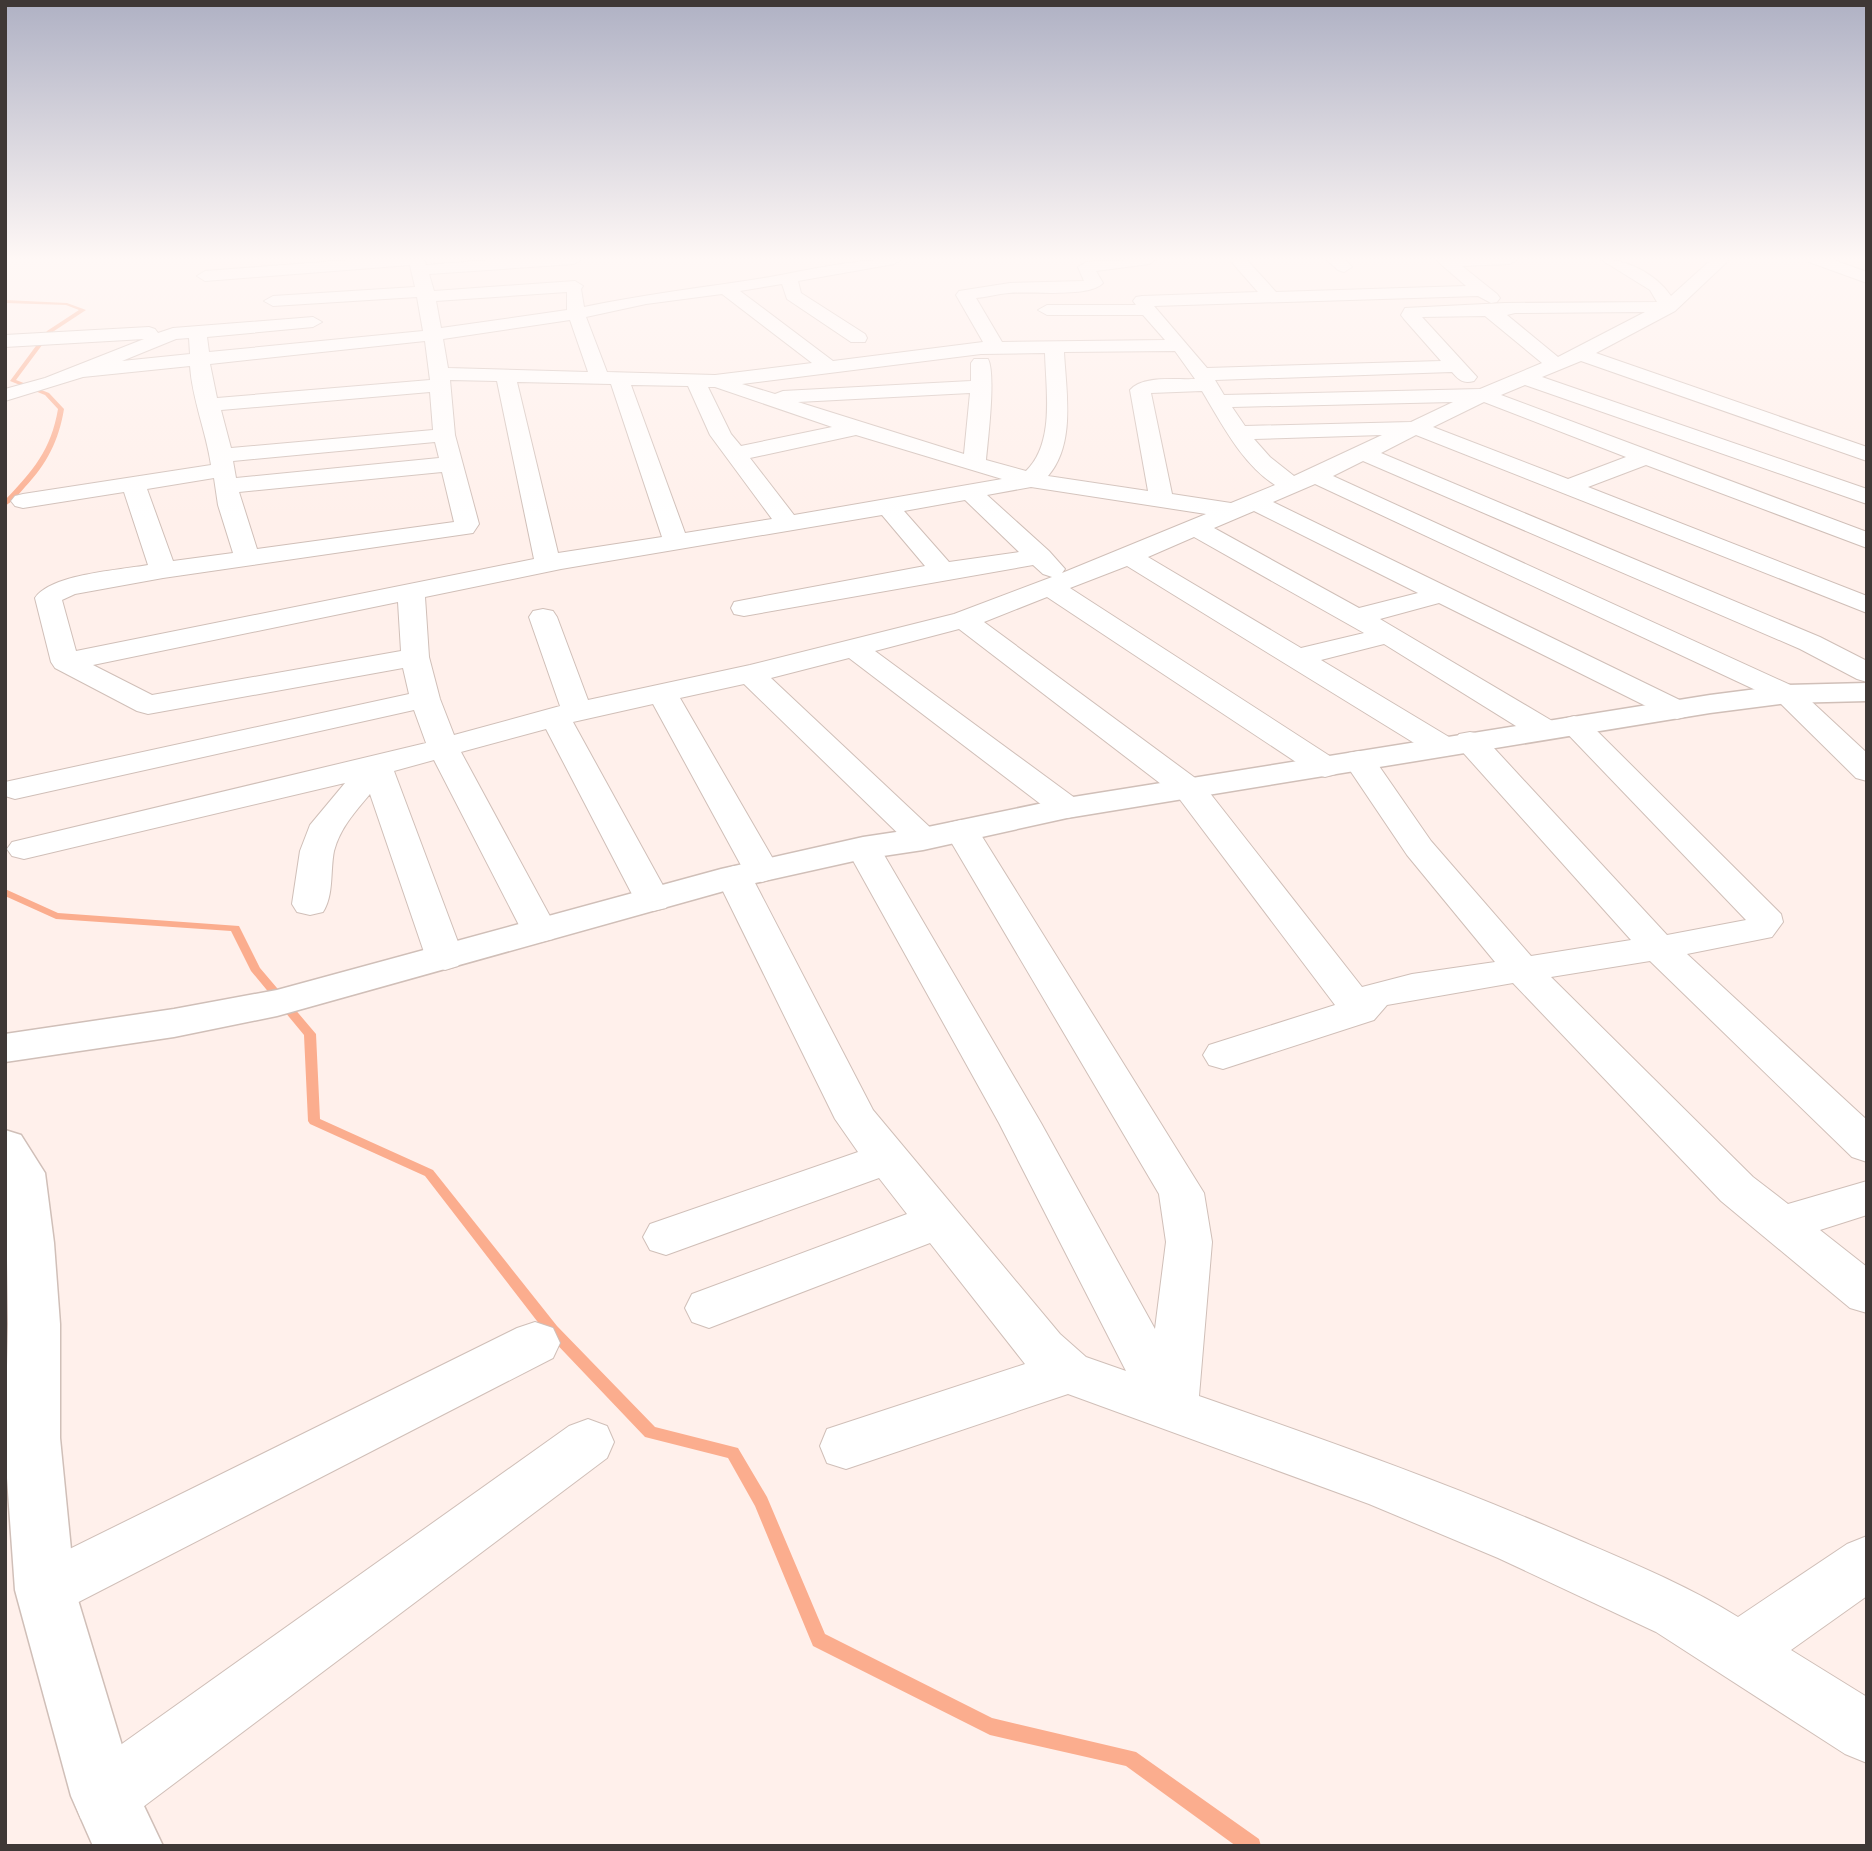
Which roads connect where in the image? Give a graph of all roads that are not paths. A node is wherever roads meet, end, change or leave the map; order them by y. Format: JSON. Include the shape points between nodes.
{"nodes":[{"id":1,"x":142,"y":345,"type":"edge"},
{"id":2,"x":193,"y":345,"type":"edge"},
{"id":3,"x":328,"y":345,"type":"edge"},
{"id":4,"x":435,"y":345,"type":"edge"},
{"id":5,"x":591,"y":345,"type":"edge"},
{"id":6,"x":800,"y":345,"type":"edge"},
{"id":7,"x":1438,"y":345,"type":"edge"},
{"id":8,"x":1548,"y":345,"type":"edge"},
{"id":9,"x":1588,"y":345,"type":"edge"},
{"id":10,"x":1054,"y":346,"type":"junction"},
{"id":11,"x":1182,"y":347,"type":"junction"},
{"id":12,"x":989,"y":348,"type":"junction"},
{"id":13,"x":1212,"y":349,"type":"dead end"},
{"id":14,"x":200,"y":358,"type":"junction"},
{"id":15,"x":1567,"y":359,"type":"junction"},
{"id":16,"x":412,"y":361,"type":"dead end"},
{"id":17,"x":1456,"y":366,"type":"junction"},
{"id":18,"x":829,"y":367,"type":"junction"},
{"id":19,"x":81,"y":371,"type":"junction"},
{"id":20,"x":439,"y":373,"type":"junction"},
{"id":21,"x":506,"y":375,"type":"junction"},
{"id":22,"x":609,"y":377,"type":"junction"},
{"id":23,"x":1522,"y":377,"type":"junction"},
{"id":24,"x":228,"y":378,"type":"dead end"},
{"id":25,"x":194,"y":381,"type":"junction"},
{"id":26,"x":705,"y":381,"type":"junction"},
{"id":27,"x":982,"y":386,"type":"junction"},
{"id":28,"x":1211,"y":386,"type":"junction"},
{"id":29,"x":1684,"y":391,"type":"junction"},
{"id":30,"x":12,"y":394,"type":"edge"},
{"id":31,"x":1483,"y":395,"type":"junction"},
{"id":32,"x":761,"y":398,"type":"junction"},
{"id":33,"x":208,"y":405,"type":"junction"},
{"id":34,"x":1618,"y":410,"type":"junction"},
{"id":35,"x":1652,"y":422,"type":"junction"},
{"id":36,"x":243,"y":427,"type":"dead end"},
{"id":37,"x":1417,"y":428,"type":"junction"},
{"id":38,"x":216,"y":429,"type":"junction"},
{"id":39,"x":857,"y":429,"type":"junction"},
{"id":40,"x":1240,"y":433,"type":"junction"},
{"id":41,"x":444,"y":435,"type":"junction"},
{"id":42,"x":1599,"y":439,"type":"junction"},
{"id":43,"x":1363,"y":453,"type":"junction"},
{"id":44,"x":736,"y":454,"type":"junction"},
{"id":45,"x":1867,"y":454,"type":"edge"},
{"id":46,"x":1646,"y":457,"type":"junction"},
{"id":47,"x":974,"y":464,"type":"junction"},
{"id":48,"x":452,"y":474,"type":"junction"},
{"id":49,"x":225,"y":479,"type":"junction"},
{"id":50,"x":1031,"y":480,"type":"junction"},
{"id":51,"x":1305,"y":481,"type":"junction"},
{"id":52,"x":133,"y":483,"type":"junction"},
{"id":53,"x":969,"y":491,"type":"junction"},
{"id":54,"x":1578,"y":491,"type":"junction"},
{"id":55,"x":1867,"y":497,"type":"edge"},
{"id":56,"x":1161,"y":500,"type":"junction"},
{"id":57,"x":23,"y":501,"type":"dead end"},
{"id":58,"x":888,"y":507,"type":"junction"},
{"id":59,"x":1244,"y":507,"type":"junction"},
{"id":60,"x":1522,"y":521,"type":"junction"},
{"id":61,"x":788,"y":523,"type":"junction"},
{"id":62,"x":1196,"y":528,"type":"junction"},
{"id":63,"x":1867,"y":541,"type":"edge"},
{"id":64,"x":676,"y":542,"type":"junction"},
{"id":65,"x":1481,"y":552,"type":"junction"},
{"id":66,"x":1040,"y":556,"type":"junction"},
{"id":67,"x":1129,"y":556,"type":"junction"},
{"id":68,"x":247,"y":558,"type":"junction"},
{"id":69,"x":561,"y":561,"type":"junction"},
{"id":70,"x":163,"y":570,"type":"junction"},
{"id":71,"x":943,"y":571,"type":"junction"},
{"id":72,"x":1410,"y":577,"type":"junction"},
{"id":73,"x":1057,"y":584,"type":"junction"},
{"id":74,"x":411,"y":592,"type":"junction"},
{"id":75,"x":1443,"y":594,"type":"junction"},
{"id":76,"x":1867,"y":605,"type":"edge"},
{"id":77,"x":744,"y":608,"type":"dead end"},
{"id":78,"x":542,"y":617,"type":"dead end"},
{"id":79,"x":1356,"y":617,"type":"junction"},
{"id":80,"x":964,"y":620,"type":"junction"},
{"id":81,"x":1388,"y":635,"type":"junction"},
{"id":82,"x":855,"y":649,"type":"junction"},
{"id":83,"x":415,"y":657,"type":"junction"},
{"id":84,"x":1297,"y":658,"type":"junction"},
{"id":85,"x":65,"y":662,"type":"junction"},
{"id":86,"x":1867,"y":673,"type":"edge"},
{"id":87,"x":750,"y":674,"type":"junction"},
{"id":88,"x":1867,"y":692,"type":"edge"},
{"id":89,"x":663,"y":694,"type":"junction"},
{"id":90,"x":1787,"y":694,"type":"junction"},
{"id":91,"x":425,"y":699,"type":"junction"},
{"id":92,"x":1677,"y":710,"type":"junction"},
{"id":93,"x":566,"y":714,"type":"junction"},
{"id":94,"x":1559,"y":727,"type":"junction"},
{"id":95,"x":1457,"y":744,"type":"junction"},
{"id":96,"x":444,"y":749,"type":"junction"},
{"id":97,"x":1342,"y":763,"type":"junction"},
{"id":98,"x":376,"y":766,"type":"junction"},
{"id":99,"x":1867,"y":771,"type":"edge"},
{"id":100,"x":15,"y":789,"type":"dead end"},
{"id":101,"x":1190,"y":790,"type":"junction"},
{"id":102,"x":1067,"y":808,"type":"junction"},
{"id":103,"x":942,"y":834,"type":"junction"},
{"id":104,"x":863,"y":848,"type":"junction"},
{"id":105,"x":24,"y":849,"type":"dead end"},
{"id":106,"x":748,"y":874,"type":"junction"},
{"id":107,"x":653,"y":900,"type":"junction"},
{"id":108,"x":310,"y":904,"type":"dead end"},
{"id":109,"x":540,"y":931,"type":"junction"},
{"id":110,"x":1658,"y":948,"type":"junction"},
{"id":111,"x":445,"y":958,"type":"junction"},
{"id":112,"x":1522,"y":970,"type":"junction"},
{"id":113,"x":1360,"y":1011,"type":"junction"},
{"id":114,"x":5,"y":1048,"type":"edge"},
{"id":115,"x":1223,"y":1055,"type":"dead end"},
{"id":116,"x":1867,"y":1146,"type":"edge"},
{"id":117,"x":5,"y":1147,"type":"edge"},
{"id":118,"x":888,"y":1158,"type":"junction"},
{"id":119,"x":1867,"y":1198,"type":"edge"},
{"id":120,"x":939,"y":1221,"type":"junction"},
{"id":121,"x":1781,"y":1224,"type":"junction"},
{"id":122,"x":666,"y":1237,"type":"dead end"},
{"id":123,"x":1867,"y":1294,"type":"edge"},
{"id":124,"x":709,"y":1308,"type":"dead end"},
{"id":125,"x":535,"y":1343,"type":"dead end"},
{"id":126,"x":1068,"y":1372,"type":"junction"},
{"id":127,"x":1172,"y":1408,"type":"junction"},
{"id":128,"x":588,"y":1442,"type":"dead end"},
{"id":129,"x":846,"y":1446,"type":"dead end"},
{"id":130,"x":1867,"y":1563,"type":"edge"},
{"id":131,"x":45,"y":1590,"type":"junction"},
{"id":132,"x":1740,"y":1651,"type":"junction"},
{"id":133,"x":1867,"y":1732,"type":"edge"},
{"id":134,"x":104,"y":1796,"type":"junction"},
{"id":135,"x":129,"y":1846,"type":"edge"}],
"edges":[{"from":1,"to":19,"type":"street"},
{"from":2,"to":14,"type":"street"},
{"from":3,"to":14,"type":"street"},
{"from":4,"to":20,"type":"street"},
{"from":5,"to":22,"type":"street"},
{"from":6,"to":18,"type":"street"},
{"from":7,"to":17,"type":"street"},
{"from":8,"to":15,"type":"street"},
{"from":9,"to":15,"type":"street"},
{"from":10,"to":11,"type":"street"},
{"from":10,"to":12,"type":"street"},
{"from":10,"to":50,"type":"street","via":[[1055,415],[1050,456]]},
{"from":11,"to":13,"type":"street"},
{"from":11,"to":28,"type":"street"},
{"from":12,"to":18,"type":"street"},
{"from":12,"to":27,"type":"street"},
{"from":14,"to":19,"type":"street"},
{"from":14,"to":25,"type":"street"},
{"from":15,"to":23,"type":"street"},
{"from":15,"to":29,"type":"street"},
{"from":16,"to":20,"type":"street"},
{"from":17,"to":28,"type":"street"},
{"from":17,"to":31,"type":"street"},
{"from":18,"to":26,"type":"street"},
{"from":19,"to":30,"type":"street"},
{"from":20,"to":21,"type":"street"},
{"from":20,"to":33,"type":"street"},
{"from":20,"to":41,"type":"street","via":[[434,410]]},
{"from":21,"to":22,"type":"street"},
{"from":21,"to":69,"type":"street","via":[[547,559]]},
{"from":22,"to":26,"type":"street"},
{"from":22,"to":64,"type":"street"},
{"from":23,"to":31,"type":"street"},
{"from":23,"to":34,"type":"street"},
{"from":24,"to":25,"type":"street"},
{"from":25,"to":33,"type":"street"},
{"from":26,"to":32,"type":"street"},
{"from":26,"to":44,"type":"street","via":[[721,435]]},
{"from":27,"to":32,"type":"street"},
{"from":27,"to":47,"type":"street"},
{"from":28,"to":31,"type":"street"},
{"from":28,"to":40,"type":"street"},
{"from":28,"to":56,"type":"street","via":[[1140,390]]},
{"from":29,"to":34,"type":"street"},
{"from":29,"to":45,"type":"street"},
{"from":31,"to":37,"type":"street"},
{"from":31,"to":42,"type":"street"},
{"from":32,"to":39,"type":"street"},
{"from":33,"to":38,"type":"street"},
{"from":34,"to":35,"type":"street"},
{"from":35,"to":42,"type":"street"},
{"from":35,"to":55,"type":"street"},
{"from":36,"to":38,"type":"street"},
{"from":37,"to":40,"type":"street"},
{"from":37,"to":43,"type":"street"},
{"from":37,"to":54,"type":"street"},
{"from":38,"to":49,"type":"street"},
{"from":39,"to":44,"type":"street"},
{"from":39,"to":47,"type":"street"},
{"from":40,"to":51,"type":"street","via":[[1270,472]]},
{"from":41,"to":48,"type":"street"},
{"from":41,"to":49,"type":"street"},
{"from":42,"to":46,"type":"street"},
{"from":43,"to":51,"type":"street"},
{"from":43,"to":60,"type":"street"},
{"from":44,"to":61,"type":"street"},
{"from":46,"to":54,"type":"street"},
{"from":46,"to":63,"type":"street"},
{"from":47,"to":50,"type":"street"},
{"from":48,"to":49,"type":"street"},
{"from":48,"to":68,"type":"street","via":[[467,524],[464,528]]},
{"from":49,"to":52,"type":"street"},
{"from":49,"to":68,"type":"street"},
{"from":50,"to":53,"type":"street"},
{"from":50,"to":56,"type":"street"},
{"from":51,"to":59,"type":"street"},
{"from":51,"to":65,"type":"street"},
{"from":52,"to":57,"type":"street"},
{"from":52,"to":70,"type":"street"},
{"from":53,"to":58,"type":"street"},
{"from":53,"to":66,"type":"street"},
{"from":54,"to":60,"type":"street"},
{"from":54,"to":76,"type":"street"},
{"from":56,"to":59,"type":"street"},
{"from":58,"to":61,"type":"street"},
{"from":58,"to":71,"type":"street"},
{"from":59,"to":62,"type":"street"},
{"from":59,"to":72,"type":"street"},
{"from":60,"to":86,"type":"street","via":[[1810,643]]},
{"from":61,"to":64,"type":"street"},
{"from":62,"to":67,"type":"street"},
{"from":62,"to":79,"type":"street"},
{"from":64,"to":69,"type":"street"},
{"from":65,"to":72,"type":"street"},
{"from":65,"to":90,"type":"street"},
{"from":66,"to":71,"type":"street"},
{"from":66,"to":73,"type":"street"},
{"from":67,"to":73,"type":"street"},
{"from":67,"to":84,"type":"street"},
{"from":68,"to":70,"type":"street"},
{"from":69,"to":74,"type":"street"},
{"from":70,"to":85,"type":"street","via":[[70,587],[48,598]]},
{"from":71,"to":77,"type":"street"},
{"from":72,"to":75,"type":"street"},
{"from":73,"to":80,"type":"street"},
{"from":73,"to":97,"type":"street"},
{"from":74,"to":83,"type":"street"},
{"from":74,"to":85,"type":"street"},
{"from":75,"to":79,"type":"street"},
{"from":75,"to":92,"type":"street"},
{"from":78,"to":93,"type":"street"},
{"from":79,"to":81,"type":"street"},
{"from":80,"to":82,"type":"street"},
{"from":80,"to":101,"type":"street"},
{"from":81,"to":84,"type":"street"},
{"from":81,"to":94,"type":"street"},
{"from":82,"to":87,"type":"street"},
{"from":82,"to":102,"type":"street"},
{"from":83,"to":85,"type":"street","via":[[148,705]]},
{"from":83,"to":91,"type":"street"},
{"from":84,"to":95,"type":"street"},
{"from":87,"to":89,"type":"street"},
{"from":87,"to":103,"type":"street"},
{"from":88,"to":90,"type":"street"},
{"from":89,"to":93,"type":"street"},
{"from":89,"to":106,"type":"street"},
{"from":90,"to":92,"type":"street"},
{"from":90,"to":99,"type":"street"},
{"from":91,"to":96,"type":"street"},
{"from":91,"to":100,"type":"street"},
{"from":92,"to":94,"type":"street"},
{"from":93,"to":96,"type":"street"},
{"from":93,"to":107,"type":"street"},
{"from":94,"to":95,"type":"street"},
{"from":94,"to":110,"type":"street","via":[[1763,914],[1765,922],[1759,929]]},
{"from":95,"to":97,"type":"street"},
{"from":95,"to":110,"type":"street"},
{"from":96,"to":98,"type":"street"},
{"from":96,"to":109,"type":"street"},
{"from":97,"to":101,"type":"street"},
{"from":97,"to":112,"type":"street"},
{"from":98,"to":105,"type":"street"},
{"from":98,"to":108,"type":"street","via":[[327,825],[317,851]]},
{"from":98,"to":111,"type":"street"},
{"from":101,"to":102,"type":"street"},
{"from":101,"to":113,"type":"street"},
{"from":102,"to":103,"type":"street"},
{"from":103,"to":104,"type":"street"},
{"from":103,"to":127,"type":"street","via":[[1181,1193],[1189,1242]]},
{"from":104,"to":106,"type":"street"},
{"from":104,"to":127,"type":"street","via":[[1020,1123]]},
{"from":106,"to":107,"type":"street"},
{"from":106,"to":118,"type":"street","via":[[856,1119]]},
{"from":107,"to":109,"type":"street"},
{"from":109,"to":111,"type":"street"},
{"from":110,"to":112,"type":"street"},
{"from":110,"to":116,"type":"street"},
{"from":111,"to":114,"type":"street","via":[[277,1003]]},
{"from":112,"to":113,"type":"street","via":[[1374,996]]},
{"from":112,"to":121,"type":"street","via":[[1737,1189]]},
{"from":113,"to":115,"type":"street"},
{"from":117,"to":131,"type":"street","via":[[22,1173],[30,1243],[32,1438]]},
{"from":118,"to":120,"type":"street"},
{"from":118,"to":122,"type":"street"},
{"from":119,"to":121,"type":"street"},
{"from":120,"to":124,"type":"street"},
{"from":120,"to":126,"type":"street","via":[[1042,1349]]},
{"from":121,"to":123,"type":"street"},
{"from":125,"to":131,"type":"street"},
{"from":126,"to":127,"type":"street"},
{"from":126,"to":129,"type":"street"},
{"from":127,"to":132,"type":"street","via":[[1385,1485],[1518,1540],[1677,1612]]},
{"from":128,"to":134,"type":"street"},
{"from":130,"to":132,"type":"street"},
{"from":131,"to":134,"type":"street"},
{"from":132,"to":133,"type":"street"},
{"from":134,"to":135,"type":"street"}]}
